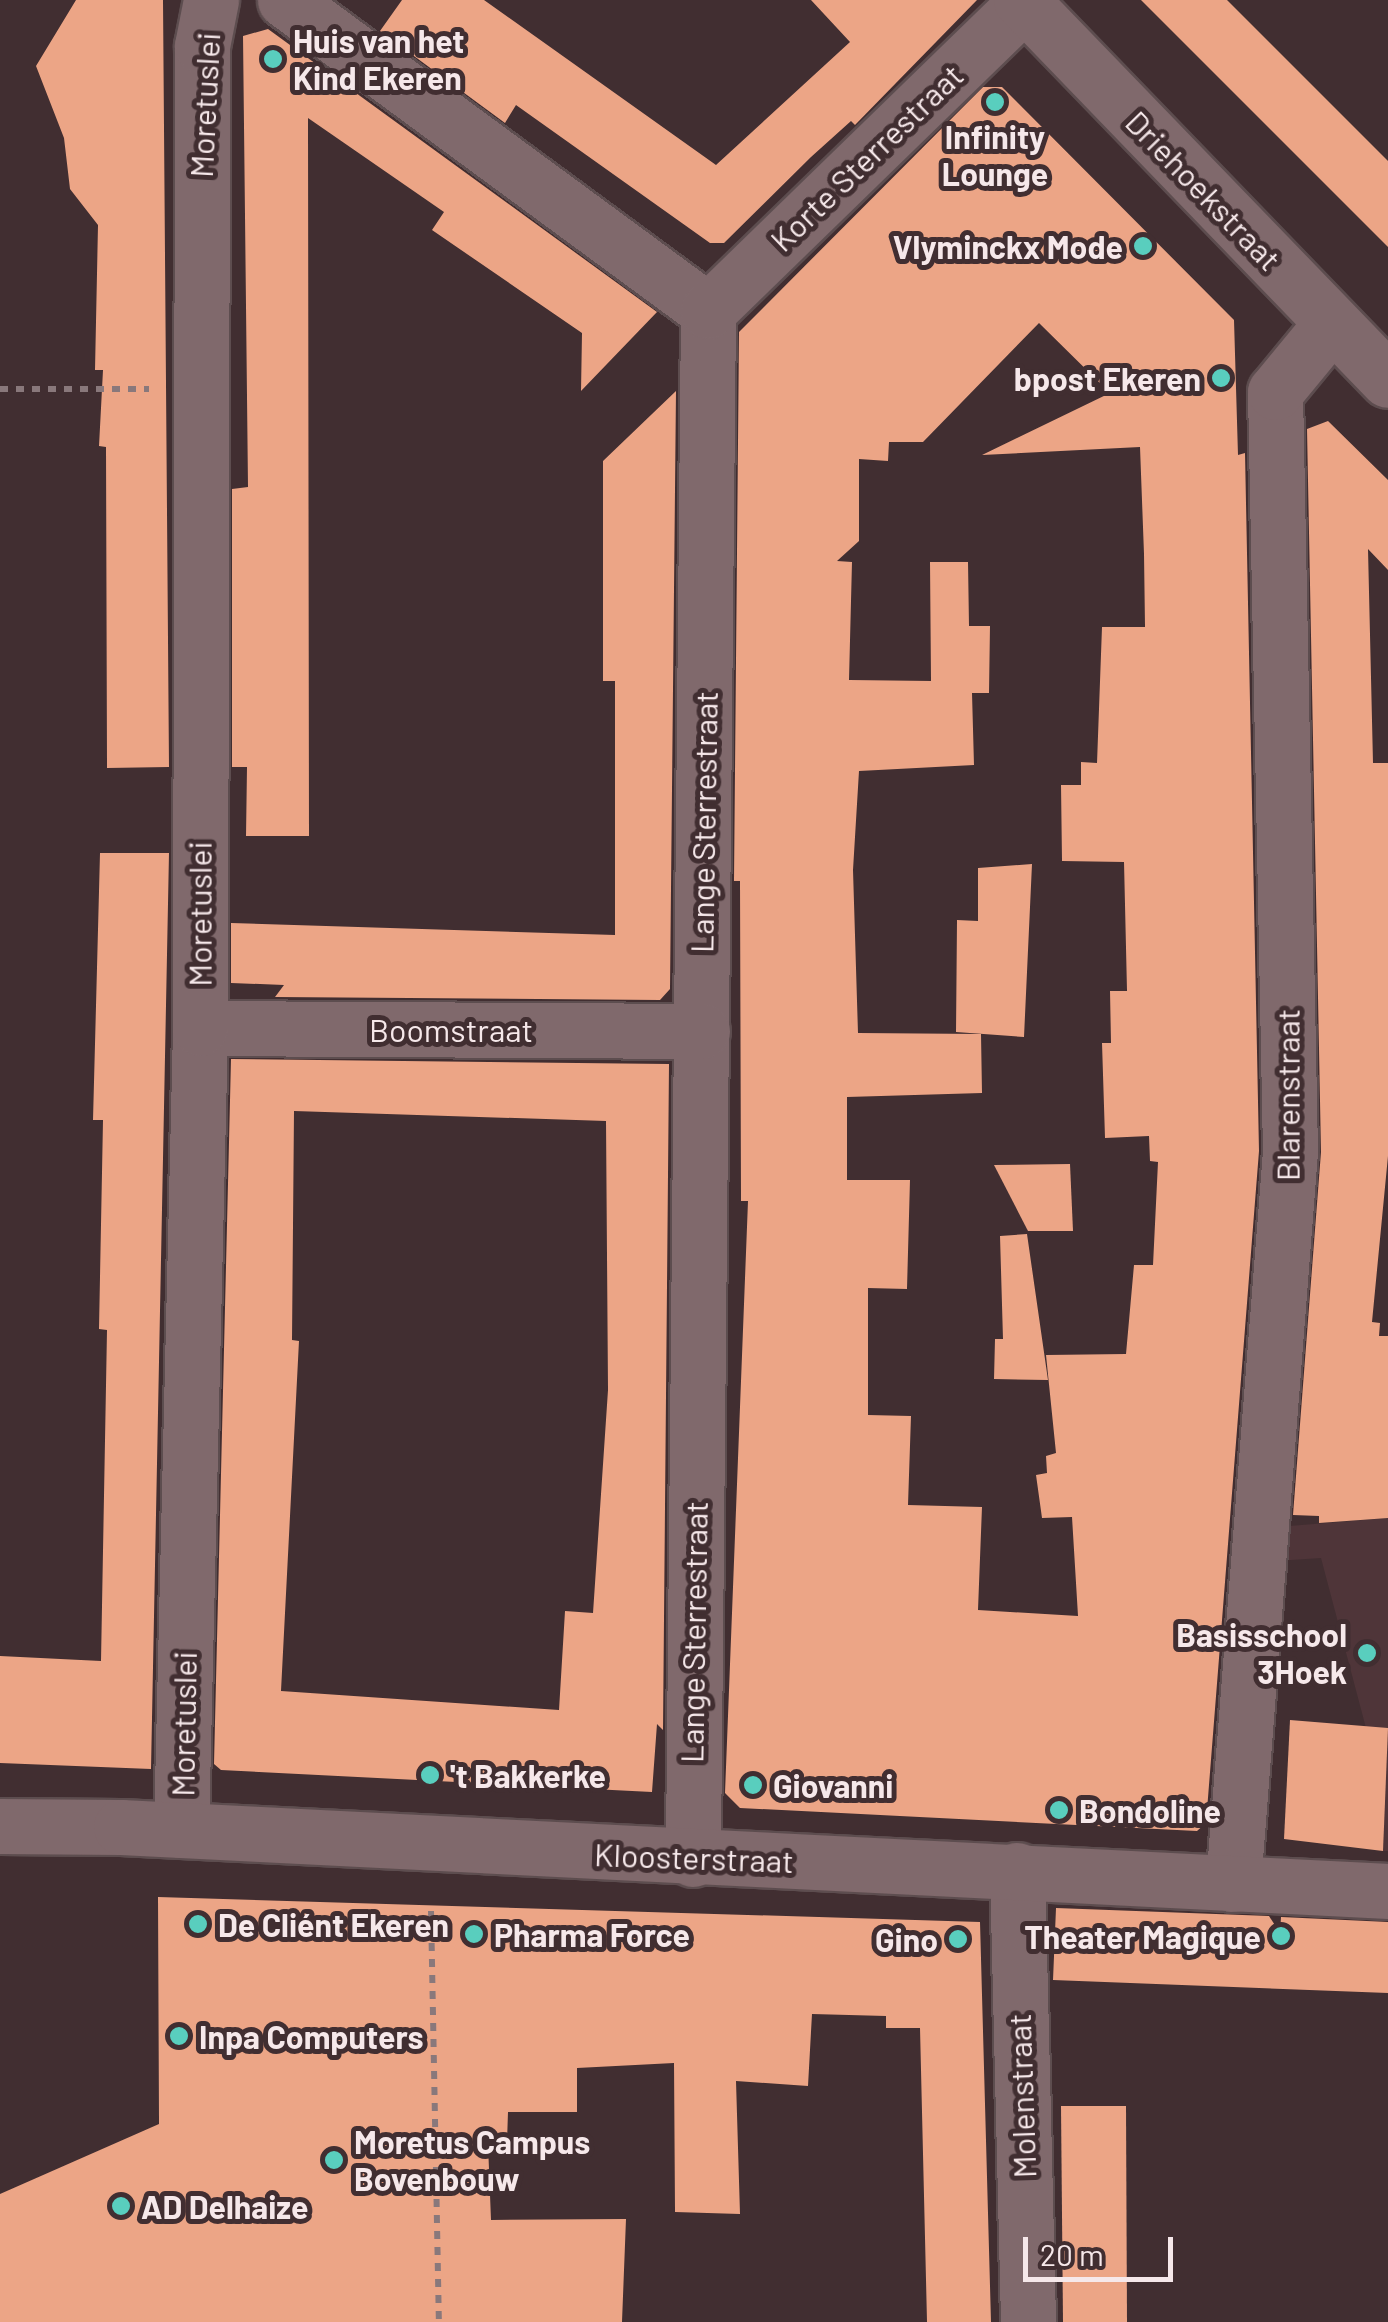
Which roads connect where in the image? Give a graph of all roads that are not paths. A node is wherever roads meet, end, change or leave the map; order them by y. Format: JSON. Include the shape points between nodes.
{"nodes":[{"id":1,"x":211,"y":0,"type":"edge"},
{"id":2,"x":285,"y":0,"type":"edge"},
{"id":3,"x":1024,"y":1,"type":"edge"},
{"id":4,"x":708,"y":311,"type":"junction"},
{"id":5,"x":1332,"y":324,"type":"junction"},
{"id":6,"x":1388,"y":380,"type":"edge"},
{"id":7,"x":200,"y":1028,"type":"junction"},
{"id":8,"x":702,"y":1031,"type":"junction"},
{"id":9,"x":0,"y":1826,"type":"edge"},
{"id":10,"x":181,"y":1830,"type":"junction"},
{"id":11,"x":693,"y":1859,"type":"junction"},
{"id":12,"x":1017,"y":1870,"type":"junction"},
{"id":13,"x":1233,"y":1884,"type":"junction"},
{"id":14,"x":1388,"y":1892,"type":"edge"},
{"id":15,"x":1028,"y":2322,"type":"edge"}],
"edges":[{"from":1,"to":7,"type":"street","name":"Moretuslei","via":[[202,46],[197,389]]},
{"from":2,"to":4,"type":"street"},
{"from":3,"to":4,"type":"street","name":"Korte Sterrestraat"},
{"from":3,"to":5,"type":"street","name":"Driehoekstraat"},
{"from":4,"to":8,"type":"street","name":"Lange Sterrestraat"},
{"from":5,"to":6,"type":"street","name":"Driehoekstraat"},
{"from":5,"to":13,"type":"street","name":"Blarenstraat","via":[[1275,392],[1290,1152]]},
{"from":7,"to":8,"type":"street","name":"Boomstraat"},
{"from":7,"to":10,"type":"street","name":"Moretuslei"},
{"from":8,"to":11,"type":"street","name":"Lange Sterrestraat"},
{"from":9,"to":10,"type":"street","name":"Kloosterstraat"},
{"from":10,"to":11,"type":"street","name":"Kloosterstraat"},
{"from":11,"to":12,"type":"street","name":"Kloosterstraat"},
{"from":12,"to":13,"type":"street","name":"Kloosterstraat"},
{"from":12,"to":15,"type":"street","name":"Molenstraat"},
{"from":13,"to":14,"type":"street","name":"Kloosterstraat"}]}
